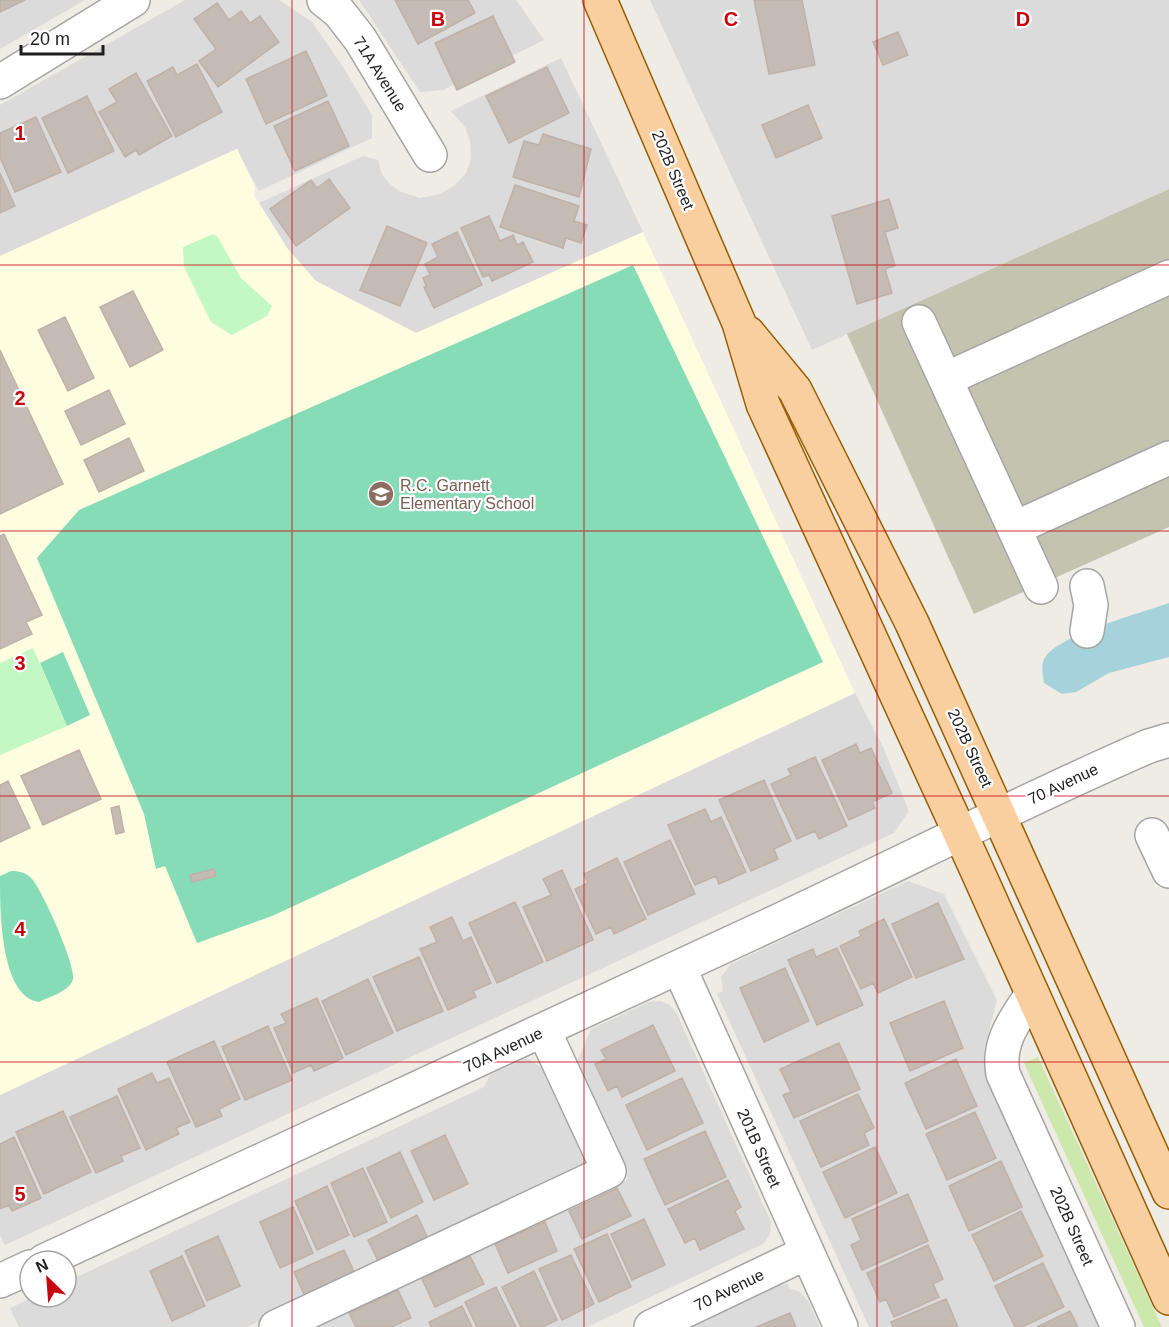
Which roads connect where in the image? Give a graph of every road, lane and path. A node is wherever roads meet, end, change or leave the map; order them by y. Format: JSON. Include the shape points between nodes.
{"nodes":[{"id":1,"x":324,"y":0,"type":"edge"},
{"id":2,"x":129,"y":1,"type":"edge"},
{"id":3,"x":597,"y":6,"type":"edge"},
{"id":4,"x":0,"y":82,"type":"edge"},
{"id":5,"x":430,"y":155,"type":"dead end"},
{"id":6,"x":1169,"y":277,"type":"edge"},
{"id":7,"x":919,"y":322,"type":"dead end"},
{"id":8,"x":739,"y":323,"type":"junction"},
{"id":9,"x":946,"y":379,"type":"junction"},
{"id":10,"x":1169,"y":458,"type":"edge"},
{"id":11,"x":1015,"y":528,"type":"junction"},
{"id":12,"x":1041,"y":586,"type":"dead end"},
{"id":13,"x":1087,"y":586,"type":"dead end"},
{"id":14,"x":1087,"y":631,"type":"dead end"},
{"id":15,"x":1169,"y":740,"type":"edge"},
{"id":16,"x":1000,"y":814,"type":"junction"},
{"id":17,"x":960,"y":834,"type":"junction"},
{"id":18,"x":1152,"y":835,"type":"dead end"},
{"id":19,"x":1169,"y":871,"type":"edge"},
{"id":20,"x":679,"y":967,"type":"junction"},
{"id":21,"x":1032,"y":994,"type":"junction"},
{"id":22,"x":544,"y":1031,"type":"junction"},
{"id":23,"x":1169,"y":1192,"type":"edge"},
{"id":24,"x":70,"y":1249,"type":"edge"},
{"id":25,"x":806,"y":1253,"type":"junction"},
{"id":26,"x":18,"y":1273,"type":"edge"},
{"id":27,"x":0,"y":1281,"type":"edge"},
{"id":28,"x":1169,"y":1298,"type":"edge"},
{"id":29,"x":276,"y":1327,"type":"edge"},
{"id":30,"x":651,"y":1327,"type":"edge"},
{"id":31,"x":841,"y":1327,"type":"edge"},
{"id":32,"x":1118,"y":1327,"type":"edge"}],
"edges":[{"from":1,"to":5,"type":"street","name":"71A Avenue","via":[[360,39]]},
{"from":2,"to":4,"type":"street"},
{"from":3,"to":8,"type":"main road","name":"202B Street"},
{"from":6,"to":9,"type":"street"},
{"from":7,"to":9,"type":"street"},
{"from":8,"to":16,"type":"main road","name":"202B Street","via":[[795,390],[912,623]]},
{"from":8,"to":17,"type":"main road","name":"202B Street","via":[[763,404]]},
{"from":9,"to":11,"type":"street"},
{"from":10,"to":11,"type":"street"},
{"from":11,"to":12,"type":"street"},
{"from":13,"to":14,"type":"street","via":[[1091,604]]},
{"from":15,"to":16,"type":"street","name":"70 Avenue"},
{"from":16,"to":17,"type":"street","name":"70 Avenue"},
{"from":16,"to":23,"type":"main road","name":"202B Street"},
{"from":17,"to":20,"type":"street","name":"70A Avenue"},
{"from":17,"to":21,"type":"main road","name":"202B Street"},
{"from":18,"to":19,"type":"street"},
{"from":20,"to":22,"type":"street","name":"70A Avenue"},
{"from":20,"to":25,"type":"street","name":"201B Street"},
{"from":21,"to":28,"type":"main road","name":"202B Street"},
{"from":21,"to":32,"type":"street","name":"202B Street","via":[[1001,1048],[1003,1074]]},
{"from":22,"to":24,"type":"street","name":"70A Avenue"},
{"from":22,"to":29,"type":"street","via":[[609,1171]]},
{"from":25,"to":30,"type":"street","name":"70 Avenue"},
{"from":25,"to":31,"type":"street","name":"201B Street"},
{"from":26,"to":27,"type":"street"}]}
